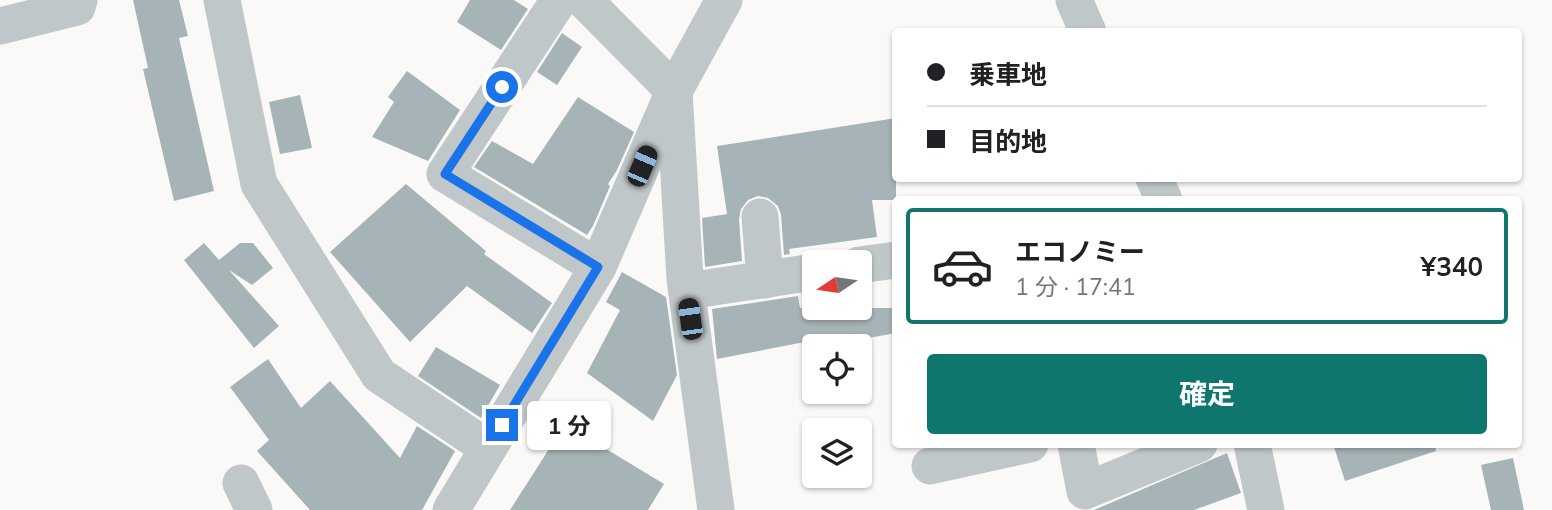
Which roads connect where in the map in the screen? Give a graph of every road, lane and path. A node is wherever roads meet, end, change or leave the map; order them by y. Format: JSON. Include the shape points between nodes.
{"nodes":[{"id":1,"x":79,"y":0,"type":"edge"},
{"id":2,"x":222,"y":0,"type":"edge"},
{"id":3,"x":559,"y":0,"type":"edge"},
{"id":4,"x":584,"y":0,"type":"edge"},
{"id":5,"x":724,"y":0,"type":"edge"},
{"id":6,"x":1074,"y":0,"type":"edge"},
{"id":7,"x":0,"y":26,"type":"edge"},
{"id":8,"x":1086,"y":28,"type":"edge"},
{"id":9,"x":674,"y":91,"type":"junction"},
{"id":10,"x":760,"y":217,"type":"dead end"},
{"id":11,"x":892,"y":261,"type":"edge"},
{"id":12,"x":872,"y":263,"type":"edge"},
{"id":13,"x":598,"y":267,"type":"junction"},
{"id":14,"x":802,"y":274,"type":"edge"},
{"id":15,"x":765,"y":280,"type":"junction"},
{"id":16,"x":687,"y":291,"type":"junction"},
{"id":17,"x":488,"y":448,"type":"junction"},
{"id":18,"x":1012,"y":448,"type":"edge"},
{"id":19,"x":1077,"y":448,"type":"edge"},
{"id":20,"x":1189,"y":448,"type":"edge"},
{"id":21,"x":1253,"y":448,"type":"edge"},
{"id":22,"x":930,"y":466,"type":"dead end"},
{"id":23,"x":451,"y":510,"type":"edge"},
{"id":24,"x":716,"y":510,"type":"edge"},
{"id":25,"x":1266,"y":510,"type":"edge"}],
"edges":[{"from":1,"to":7,"type":"street","via":[[77,7]]},
{"from":2,"to":17,"type":"street","via":[[259,184],[379,375]]},
{"from":3,"to":13,"type":"street","via":[[445,174]]},
{"from":4,"to":9,"type":"street"},
{"from":5,"to":9,"type":"street"},
{"from":6,"to":8,"type":"street"},
{"from":9,"to":13,"type":"street"},
{"from":9,"to":16,"type":"street"},
{"from":10,"to":15,"type":"street"},
{"from":11,"to":12,"type":"street"},
{"from":13,"to":17,"type":"street"},
{"from":14,"to":15,"type":"street"},
{"from":15,"to":16,"type":"street"},
{"from":16,"to":24,"type":"street"},
{"from":17,"to":23,"type":"street"},
{"from":18,"to":22,"type":"street"},
{"from":19,"to":20,"type":"street","via":[[1085,491]]},
{"from":21,"to":25,"type":"street"}]}
